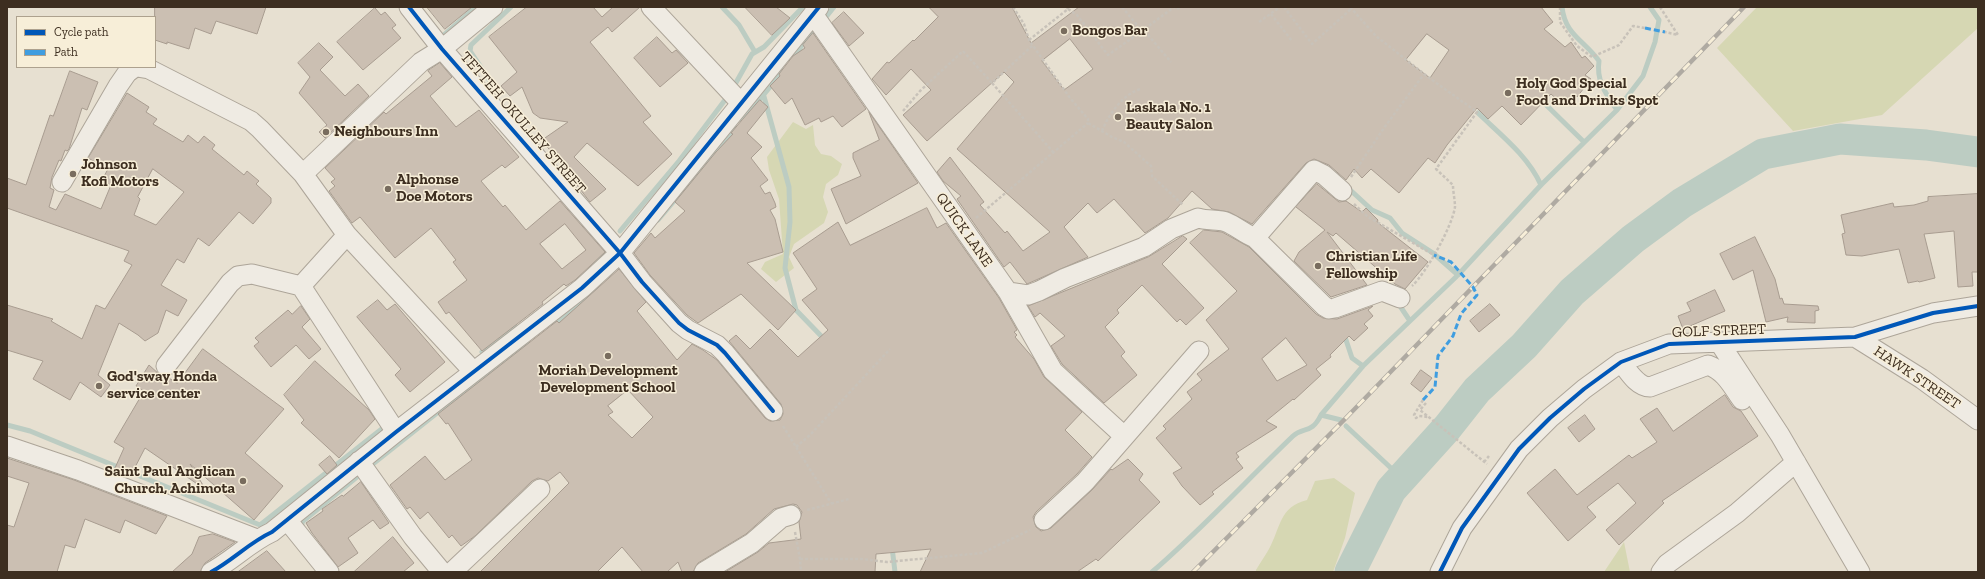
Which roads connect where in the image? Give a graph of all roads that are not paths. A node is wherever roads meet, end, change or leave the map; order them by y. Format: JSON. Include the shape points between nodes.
{"nodes":[{"id":1,"x":409,"y":7,"type":"edge"},
{"id":2,"x":493,"y":7,"type":"edge"},
{"id":3,"x":651,"y":7,"type":"edge"},
{"id":4,"x":816,"y":11,"type":"edge"},
{"id":5,"x":442,"y":49,"type":"junction"},
{"id":6,"x":134,"y":68,"type":"edge"},
{"id":7,"x":142,"y":68,"type":"edge"},
{"id":8,"x":740,"y":102,"type":"junction"},
{"id":9,"x":303,"y":174,"type":"junction"},
{"id":10,"x":62,"y":182,"type":"dead end"},
{"id":11,"x":1342,"y":191,"type":"road end"},
{"id":12,"x":347,"y":235,"type":"junction"},
{"id":13,"x":1255,"y":238,"type":"junction"},
{"id":14,"x":620,"y":253,"type":"junction"},
{"id":15,"x":301,"y":286,"type":"junction"},
{"id":16,"x":1008,"y":292,"type":"junction"},
{"id":17,"x":1400,"y":298,"type":"road end"},
{"id":18,"x":1978,"y":306,"type":"edge"},
{"id":19,"x":1855,"y":337,"type":"junction"},
{"id":20,"x":1719,"y":342,"type":"junction"},
{"id":21,"x":1199,"y":351,"type":"dead end"},
{"id":22,"x":1620,"y":362,"type":"junction"},
{"id":23,"x":166,"y":366,"type":"dead end"},
{"id":24,"x":473,"y":371,"type":"junction"},
{"id":25,"x":773,"y":410,"type":"road end"},
{"id":26,"x":1978,"y":420,"type":"edge"},
{"id":27,"x":396,"y":432,"type":"junction"},
{"id":28,"x":1124,"y":436,"type":"junction"},
{"id":29,"x":1770,"y":440,"type":"dead end"},
{"id":30,"x":7,"y":446,"type":"edge"},
{"id":31,"x":359,"y":461,"type":"junction"},
{"id":32,"x":1796,"y":462,"type":"junction"},
{"id":33,"x":540,"y":489,"type":"dead end"},
{"id":34,"x":792,"y":516,"type":"road end"},
{"id":35,"x":287,"y":520,"type":"junction"},
{"id":36,"x":1044,"y":520,"type":"road end"},
{"id":37,"x":257,"y":539,"type":"junction"},
{"id":38,"x":211,"y":572,"type":"edge"},
{"id":39,"x":329,"y":572,"type":"edge"},
{"id":40,"x":442,"y":572,"type":"edge"},
{"id":41,"x":452,"y":572,"type":"edge"},
{"id":42,"x":704,"y":572,"type":"edge"},
{"id":43,"x":1440,"y":572,"type":"edge"},
{"id":44,"x":1661,"y":572,"type":"edge"},
{"id":45,"x":1860,"y":572,"type":"edge"}],
"edges":[{"from":1,"to":5,"type":"street","name":"TETTEH OKULLEY STREET"},
{"from":2,"to":5,"type":"street"},
{"from":3,"to":8,"type":"street"},
{"from":4,"to":8,"type":"street"},
{"from":4,"to":16,"type":"street","name":"QUICK LANE","via":[[889,124]]},
{"from":5,"to":9,"type":"street","via":[[421,62]]},
{"from":5,"to":14,"type":"street","name":"TETTEH OKULLEY STREET"},
{"from":6,"to":10,"type":"street","via":[[127,73],[118,86]]},
{"from":7,"to":9,"type":"street","via":[[251,121]]},
{"from":8,"to":14,"type":"street"},
{"from":9,"to":12,"type":"street"},
{"from":11,"to":13,"type":"street","via":[[1314,170]]},
{"from":12,"to":15,"type":"street"},
{"from":12,"to":24,"type":"street"},
{"from":13,"to":16,"type":"street","via":[[1225,222],[1208,222],[1198,218],[1171,229],[1144,247],[1039,291],[1020,295]]},
{"from":13,"to":17,"type":"street","via":[[1330,309],[1382,291]]},
{"from":14,"to":24,"type":"street","via":[[582,288]]},
{"from":14,"to":25,"type":"street","name":"TETTEH OKULLEY STREET","via":[[679,323],[717,345]]},
{"from":15,"to":23,"type":"street","via":[[252,274],[238,276]]},
{"from":15,"to":27,"type":"street"},
{"from":16,"to":28,"type":"street","name":"QUICK LANE","via":[[1054,371]]},
{"from":18,"to":19,"type":"street","name":"GOLF STREET","via":[[1933,313]]},
{"from":19,"to":20,"type":"street","name":"GOLF STREET"},
{"from":19,"to":26,"type":"street","name":"HAWK STREET","via":[[1922,379]]},
{"from":20,"to":22,"type":"street","name":"GOLF STREET","via":[[1669,344]]},
{"from":20,"to":32,"type":"street"},
{"from":21,"to":28,"type":"street"},
{"from":22,"to":29,"type":"street","via":[[1644,387],[1708,365],[1717,368],[1725,375]]},
{"from":22,"to":43,"type":"street","name":"GOLF STREET","via":[[1584,388],[1519,449],[1462,528]]},
{"from":24,"to":27,"type":"street"},
{"from":27,"to":31,"type":"street"},
{"from":28,"to":36,"type":"street","via":[[1085,482]]},
{"from":30,"to":37,"type":"street","via":[[78,470]]},
{"from":31,"to":35,"type":"street"},
{"from":31,"to":40,"type":"street","via":[[413,537]]},
{"from":32,"to":44,"type":"street","via":[[1765,490],[1667,564]]},
{"from":32,"to":45,"type":"street"},
{"from":33,"to":41,"type":"street"},
{"from":34,"to":42,"type":"street","via":[[781,518],[752,543]]},
{"from":35,"to":37,"type":"street","via":[[272,532]]},
{"from":35,"to":39,"type":"street"},
{"from":37,"to":38,"type":"street"}]}
